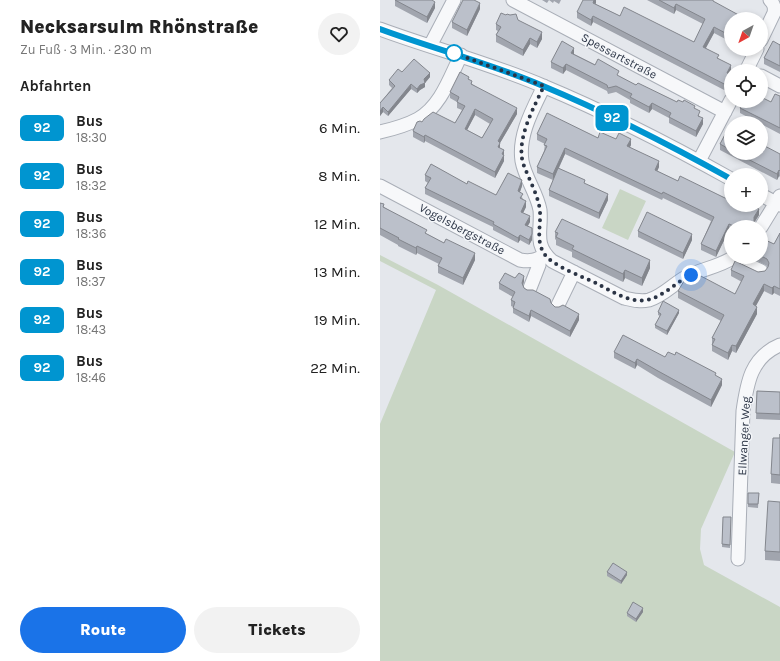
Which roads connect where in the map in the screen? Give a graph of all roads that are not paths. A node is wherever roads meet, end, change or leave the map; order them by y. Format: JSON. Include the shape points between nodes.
{"nodes":[{"id":1,"x":454,"y":0,"type":"edge"},
{"id":2,"x":513,"y":0,"type":"edge"},
{"id":3,"x":770,"y":0,"type":"edge"},
{"id":4,"x":768,"y":25,"type":"edge"},
{"id":5,"x":380,"y":29,"type":"edge"},
{"id":6,"x":430,"y":46,"type":"junction"},
{"id":7,"x":461,"y":55,"type":"junction"},
{"id":8,"x":768,"y":80,"type":"edge"},
{"id":9,"x":544,"y":86,"type":"junction"},
{"id":10,"x":780,"y":86,"type":"edge"},
{"id":11,"x":727,"y":108,"type":"edge"},
{"id":12,"x":725,"y":112,"type":"junction"},
{"id":13,"x":380,"y":132,"type":"edge"},
{"id":14,"x":699,"y":162,"type":"junction"},
{"id":15,"x":724,"y":175,"type":"edge"},
{"id":16,"x":380,"y":186,"type":"edge"},
{"id":17,"x":768,"y":198,"type":"edge"},
{"id":18,"x":779,"y":202,"type":"edge"},
{"id":19,"x":766,"y":220,"type":"edge"},
{"id":20,"x":541,"y":257,"type":"junction"},
{"id":21,"x":724,"y":263,"type":"edge"},
{"id":22,"x":748,"y":264,"type":"edge"},
{"id":23,"x":761,"y":271,"type":"edge"},
{"id":24,"x":574,"y":272,"type":"junction"},
{"id":25,"x":530,"y":288,"type":"edge"},
{"id":26,"x":558,"y":305,"type":"edge"},
{"id":27,"x":780,"y":345,"type":"edge"},
{"id":28,"x":738,"y":559,"type":"dead end"}],
"edges":[{"from":1,"to":6,"type":"street"},
{"from":2,"to":12,"type":"street","name":"Spessartstraße"},
{"from":3,"to":4,"type":"street","via":[[775,8]]},
{"from":5,"to":6,"type":"street"},
{"from":6,"to":7,"type":"street"},
{"from":7,"to":9,"type":"street"},
{"from":7,"to":13,"type":"street","via":[[430,110],[418,119]]},
{"from":8,"to":10,"type":"street"},
{"from":9,"to":14,"type":"street","via":[[663,142]]},
{"from":9,"to":20,"type":"street","via":[[525,131],[522,150],[522,162],[540,212]]},
{"from":11,"to":12,"type":"street"},
{"from":12,"to":14,"type":"street"},
{"from":14,"to":15,"type":"street"},
{"from":16,"to":20,"type":"street","name":"Vogelsbergstraße","via":[[520,260],[529,262]]},
{"from":17,"to":18,"type":"street"},
{"from":18,"to":19,"type":"street"},
{"from":20,"to":24,"type":"street"},
{"from":20,"to":25,"type":"street"},
{"from":21,"to":24,"type":"street","via":[[684,278],[657,297],[636,301],[624,298]]},
{"from":22,"to":23,"type":"street"},
{"from":24,"to":26,"type":"street"},
{"from":27,"to":28,"type":"street","name":"Ellwanger Weg","via":[[757,362],[751,372],[746,392]]}]}
